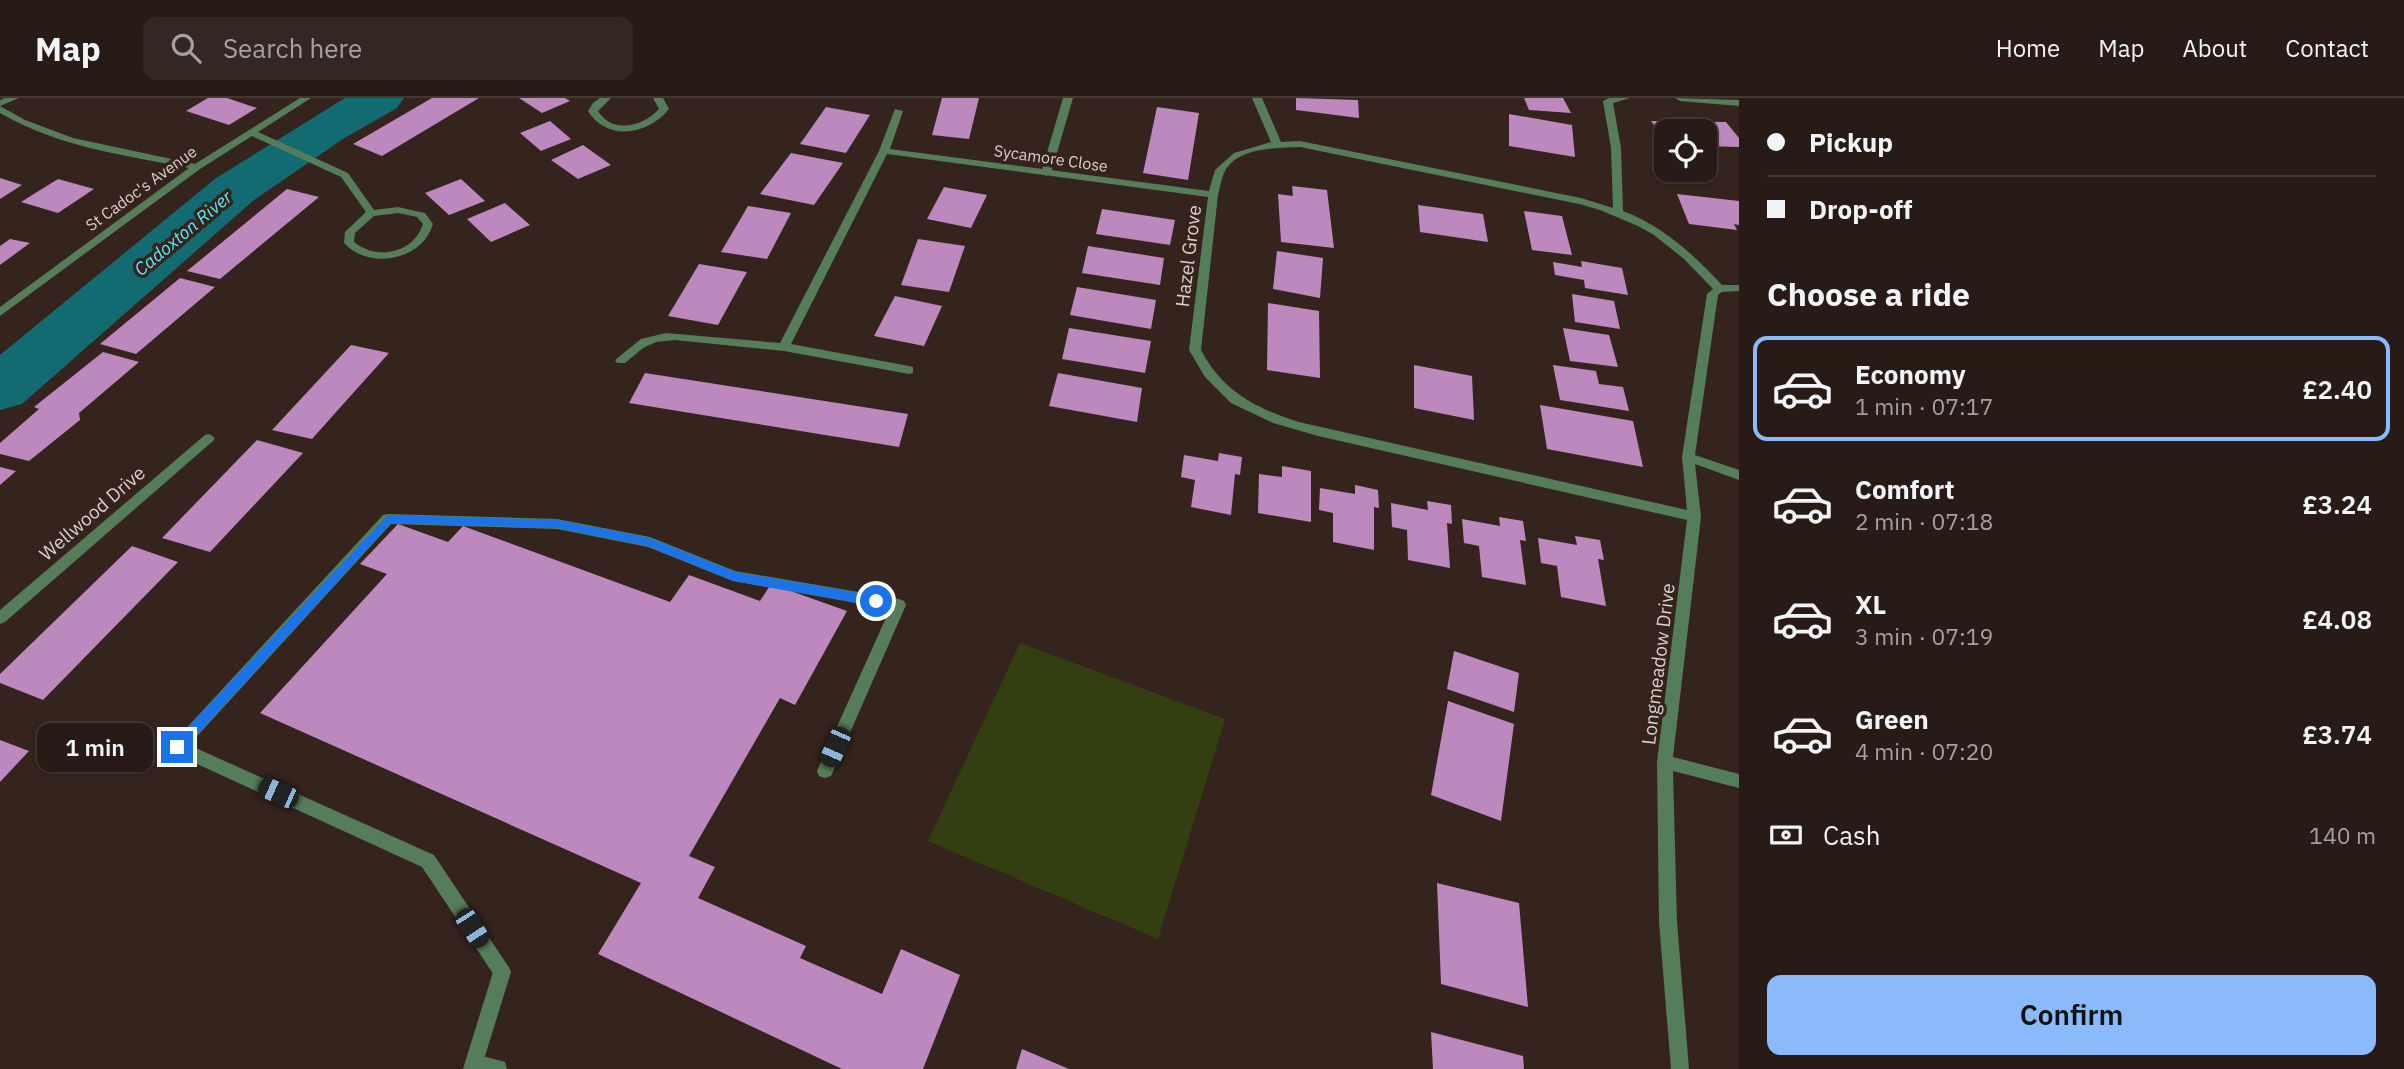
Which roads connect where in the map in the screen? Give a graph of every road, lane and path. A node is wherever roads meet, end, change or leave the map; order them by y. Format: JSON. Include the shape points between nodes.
{"nodes":[{"id":1,"x":14,"y":98,"type":"edge"},
{"id":2,"x":306,"y":98,"type":"edge"},
{"id":3,"x":606,"y":98,"type":"edge"},
{"id":4,"x":658,"y":98,"type":"edge"},
{"id":5,"x":1068,"y":98,"type":"edge"},
{"id":6,"x":1257,"y":98,"type":"edge"},
{"id":7,"x":1625,"y":98,"type":"edge"},
{"id":8,"x":1680,"y":98,"type":"edge"},
{"id":9,"x":1607,"y":99,"type":"edge"},
{"id":10,"x":0,"y":103,"type":"edge"},
{"id":11,"x":1739,"y":103,"type":"edge"},
{"id":12,"x":0,"y":109,"type":"edge"},
{"id":13,"x":898,"y":111,"type":"dead end"},
{"id":14,"x":250,"y":132,"type":"junction"},
{"id":15,"x":1277,"y":144,"type":"junction"},
{"id":16,"x":884,"y":150,"type":"junction"},
{"id":17,"x":197,"y":167,"type":"junction"},
{"id":18,"x":1046,"y":173,"type":"junction"},
{"id":19,"x":1213,"y":195,"type":"junction"},
{"id":20,"x":1618,"y":211,"type":"junction"},
{"id":21,"x":371,"y":213,"type":"junction"},
{"id":22,"x":1739,"y":288,"type":"edge"},
{"id":23,"x":1719,"y":289,"type":"junction"},
{"id":24,"x":0,"y":312,"type":"edge"},
{"id":25,"x":783,"y":347,"type":"junction"},
{"id":26,"x":621,"y":360,"type":"dead end"},
{"id":27,"x":909,"y":370,"type":"dead end"},
{"id":28,"x":209,"y":438,"type":"dead end"},
{"id":29,"x":1688,"y":457,"type":"junction"},
{"id":30,"x":1739,"y":475,"type":"edge"},
{"id":31,"x":1694,"y":517,"type":"junction"},
{"id":32,"x":0,"y":618,"type":"edge"},
{"id":33,"x":1665,"y":762,"type":"junction"},
{"id":34,"x":825,"y":771,"type":"dead end"},
{"id":35,"x":1739,"y":781,"type":"edge"},
{"id":36,"x":474,"y":1066,"type":"edge"},
{"id":37,"x":498,"y":1069,"type":"edge"},
{"id":38,"x":1680,"y":1069,"type":"edge"}],
"edges":[{"from":1,"to":10,"type":"street"},
{"from":2,"to":14,"type":"street","name":"St Cadoc's Avenue"},
{"from":3,"to":4,"type":"street","via":[[593,111],[596,119],[620,128],[640,126],[659,117],[664,109]]},
{"from":5,"to":18,"type":"street"},
{"from":6,"to":15,"type":"street"},
{"from":7,"to":9,"type":"street"},
{"from":8,"to":11,"type":"street"},
{"from":9,"to":20,"type":"street","via":[[1616,148]]},
{"from":12,"to":17,"type":"street","via":[[22,124],[67,139]]},
{"from":13,"to":16,"type":"street"},
{"from":14,"to":17,"type":"street","name":"St Cadoc's Avenue"},
{"from":14,"to":21,"type":"street","via":[[345,175]]},
{"from":15,"to":19,"type":"street","name":"Hazel Grove","via":[[1237,155],[1220,170]]},
{"from":15,"to":20,"type":"street","name":"Hazel Grove","via":[[1326,149]]},
{"from":16,"to":18,"type":"street","name":"Sycamore Close"},
{"from":16,"to":25,"type":"street"},
{"from":17,"to":24,"type":"street","name":"St Cadoc's Avenue"},
{"from":18,"to":19,"type":"street","name":"Sycamore Close"},
{"from":19,"to":31,"type":"street","name":"Hazel Grove","via":[[1195,350],[1205,371],[1244,405],[1371,443]]},
{"from":20,"to":23,"type":"street","name":"Hazel Grove","via":[[1677,244]]},
{"from":21,"to":21,"type":"street","via":[[411,211],[428,224],[427,232],[404,251],[364,254],[354,250],[348,239]]},
{"from":22,"to":23,"type":"street"},
{"from":23,"to":29,"type":"street","name":"Longmeadow Drive","via":[[1713,294]]},
{"from":25,"to":26,"type":"street","via":[[666,335],[638,343]]},
{"from":25,"to":27,"type":"street"},
{"from":28,"to":32,"type":"street","name":"Wellwood Drive"},
{"from":29,"to":30,"type":"street"},
{"from":29,"to":31,"type":"street","name":"Longmeadow Drive"},
{"from":31,"to":33,"type":"street","name":"Longmeadow Drive"},
{"from":33,"to":35,"type":"street"},
{"from":33,"to":38,"type":"street","name":"Longmeadow Drive","via":[[1668,922]]},
{"from":34,"to":36,"type":"street","via":[[899,605],[733,576],[650,542],[557,524],[388,519],[177,747],[428,861],[502,972]]},
{"from":36,"to":37,"type":"street"}]}
